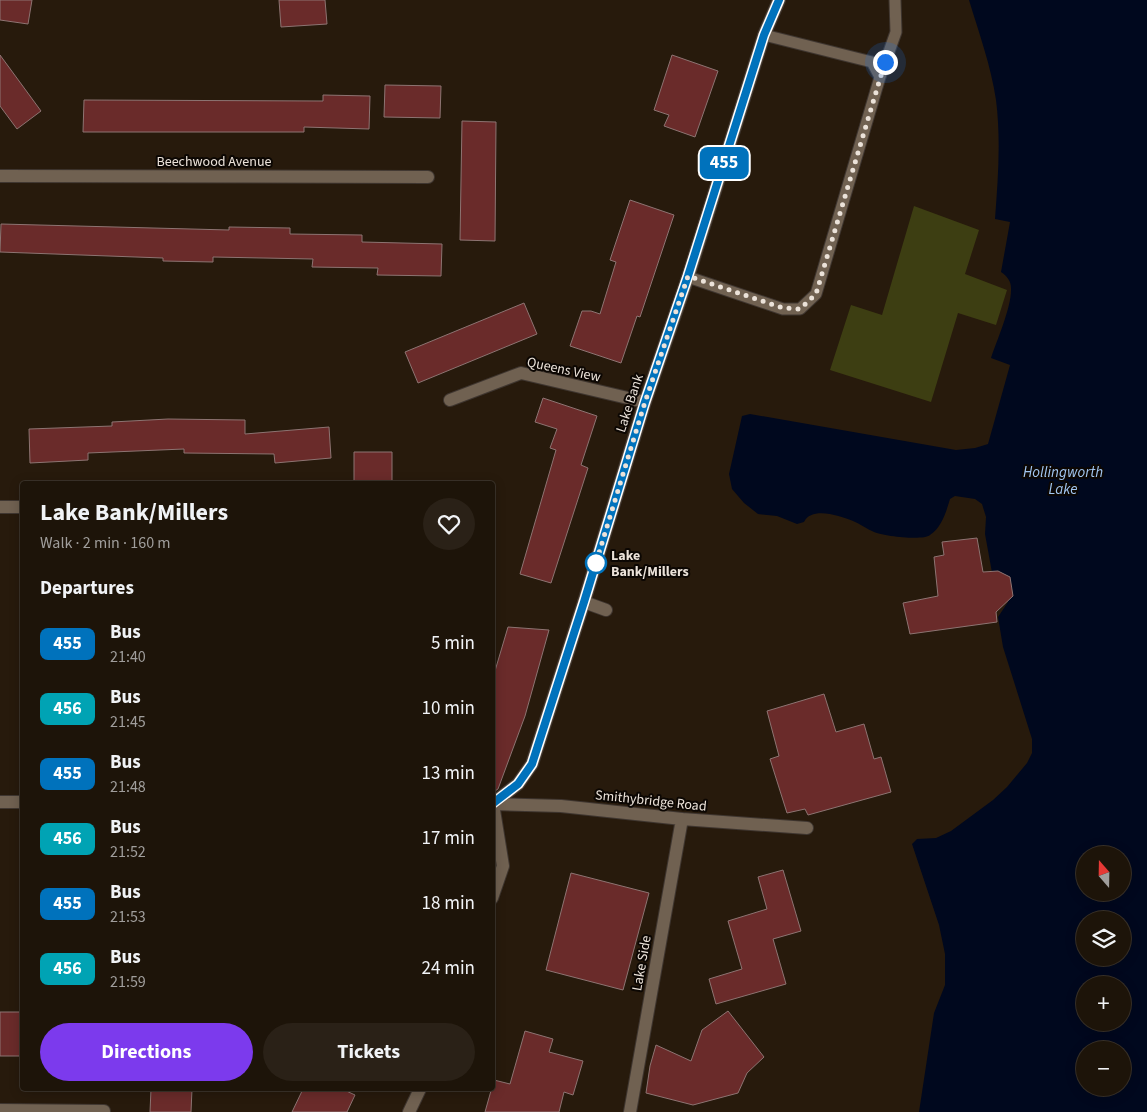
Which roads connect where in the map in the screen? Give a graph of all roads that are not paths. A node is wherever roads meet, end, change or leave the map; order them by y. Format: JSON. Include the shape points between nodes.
{"nodes":[{"id":1,"x":779,"y":0,"type":"edge"},
{"id":2,"x":895,"y":0,"type":"edge"},
{"id":3,"x":764,"y":35,"type":"junction"},
{"id":4,"x":880,"y":77,"type":"junction"},
{"id":5,"x":0,"y":176,"type":"edge"},
{"id":6,"x":428,"y":177,"type":"dead end"},
{"id":7,"x":688,"y":276,"type":"junction"},
{"id":8,"x":450,"y":400,"type":"dead end"},
{"id":9,"x":645,"y":402,"type":"junction"},
{"id":10,"x":0,"y":507,"type":"edge"},
{"id":11,"x":20,"y":507,"type":"edge"},
{"id":12,"x":584,"y":602,"type":"junction"},
{"id":13,"x":606,"y":610,"type":"dead end"},
{"id":14,"x":0,"y":802,"type":"edge"},
{"id":15,"x":20,"y":802,"type":"edge"},
{"id":16,"x":495,"y":802,"type":"edge"},
{"id":17,"x":495,"y":804,"type":"edge"},
{"id":18,"x":495,"y":816,"type":"edge"},
{"id":19,"x":682,"y":819,"type":"junction"},
{"id":20,"x":807,"y":828,"type":"dead end"},
{"id":21,"x":495,"y":889,"type":"edge"},
{"id":22,"x":419,"y":1091,"type":"edge"},
{"id":23,"x":0,"y":1110,"type":"edge"},
{"id":24,"x":104,"y":1111,"type":"edge"},
{"id":25,"x":409,"y":1112,"type":"edge"},
{"id":26,"x":630,"y":1112,"type":"edge"}],
"edges":[{"from":1,"to":3,"type":"street","name":"Lake Bank"},
{"from":2,"to":4,"type":"lane","via":[[896,32]]},
{"from":3,"to":4,"type":"lane","via":[[872,62]]},
{"from":3,"to":7,"type":"street","name":"Lake Bank"},
{"from":4,"to":7,"type":"lane","via":[[816,294],[800,309],[783,308]]},
{"from":5,"to":6,"type":"street","name":"Beechwood Avenue"},
{"from":7,"to":9,"type":"street","name":"Lake Bank"},
{"from":8,"to":9,"type":"street","name":"Queens View","via":[[521,373]]},
{"from":9,"to":12,"type":"street","name":"Lake Bank"},
{"from":10,"to":11,"type":"street"},
{"from":12,"to":13,"type":"street"},
{"from":12,"to":16,"type":"street","name":"Lake Bank","via":[[532,764],[518,784]]},
{"from":14,"to":15,"type":"street"},
{"from":17,"to":19,"type":"street","name":"Smithybridge Road","via":[[561,806]]},
{"from":18,"to":21,"type":"street","via":[[503,866]]},
{"from":19,"to":20,"type":"street","name":"Smithybridge Road"},
{"from":19,"to":26,"type":"street","name":"Lake Side"},
{"from":22,"to":25,"type":"street"},
{"from":23,"to":24,"type":"street"}]}
